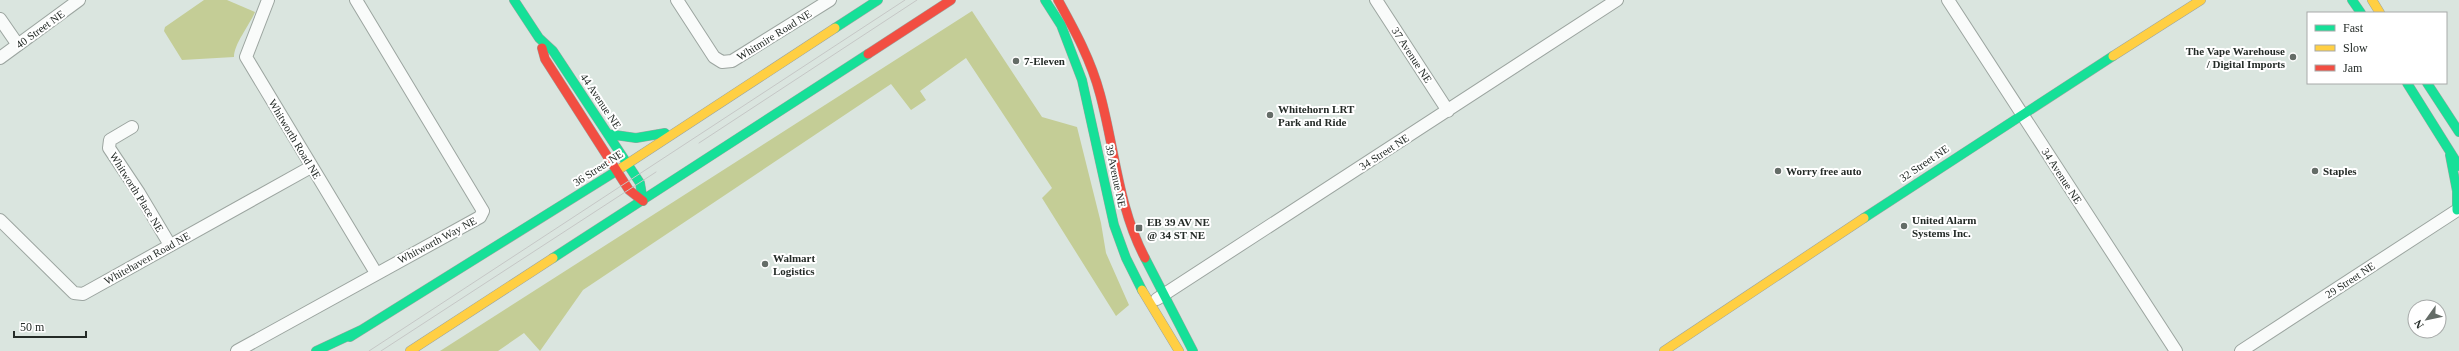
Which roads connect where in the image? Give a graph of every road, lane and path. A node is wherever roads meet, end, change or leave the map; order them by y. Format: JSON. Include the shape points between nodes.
{"nodes":[{"id":1,"x":80,"y":0,"type":"edge"},
{"id":2,"x":268,"y":0,"type":"edge"},
{"id":3,"x":356,"y":0,"type":"edge"},
{"id":4,"x":677,"y":0,"type":"edge"},
{"id":5,"x":830,"y":0,"type":"edge"},
{"id":6,"x":878,"y":0,"type":"edge"},
{"id":7,"x":952,"y":0,"type":"edge"},
{"id":8,"x":1045,"y":0,"type":"edge"},
{"id":9,"x":1058,"y":0,"type":"edge"},
{"id":10,"x":1376,"y":0,"type":"edge"},
{"id":11,"x":1617,"y":0,"type":"edge"},
{"id":12,"x":1948,"y":0,"type":"edge"},
{"id":13,"x":2201,"y":0,"type":"edge"},
{"id":14,"x":2352,"y":0,"type":"edge"},
{"id":15,"x":2372,"y":0,"type":"edge"},
{"id":16,"x":518,"y":1,"type":"edge"},
{"id":17,"x":2360,"y":12,"type":"edge"},
{"id":18,"x":2379,"y":12,"type":"edge"},
{"id":19,"x":0,"y":19,"type":"edge"},
{"id":20,"x":539,"y":38,"type":"junction"},
{"id":21,"x":18,"y":45,"type":"junction"},
{"id":22,"x":0,"y":58,"type":"edge"},
{"id":23,"x":2408,"y":84,"type":"edge"},
{"id":24,"x":2428,"y":84,"type":"edge"},
{"id":25,"x":1448,"y":110,"type":"junction"},
{"id":26,"x":2023,"y":115,"type":"junction"},
{"id":27,"x":132,"y":127,"type":"dead end"},
{"id":28,"x":679,"y":129,"type":"junction"},
{"id":29,"x":2459,"y":132,"type":"edge"},
{"id":30,"x":608,"y":134,"type":"junction"},
{"id":31,"x":2449,"y":152,"type":"junction"},
{"id":32,"x":627,"y":164,"type":"junction"},
{"id":33,"x":2459,"y":166,"type":"edge"},
{"id":34,"x":311,"y":167,"type":"junction"},
{"id":35,"x":616,"y":171,"type":"junction"},
{"id":36,"x":643,"y":201,"type":"junction"},
{"id":37,"x":2458,"y":209,"type":"edge"},
{"id":38,"x":0,"y":220,"type":"edge"},
{"id":39,"x":170,"y":245,"type":"junction"},
{"id":40,"x":376,"y":273,"type":"junction"},
{"id":41,"x":1164,"y":295,"type":"junction"},
{"id":42,"x":1150,"y":303,"type":"junction"},
{"id":43,"x":361,"y":330,"type":"junction"},
{"id":44,"x":237,"y":351,"type":"edge"},
{"id":45,"x":316,"y":351,"type":"edge"},
{"id":46,"x":329,"y":351,"type":"edge"},
{"id":47,"x":410,"y":351,"type":"edge"},
{"id":48,"x":1179,"y":351,"type":"edge"},
{"id":49,"x":1193,"y":351,"type":"edge"},
{"id":50,"x":1664,"y":351,"type":"edge"},
{"id":51,"x":2176,"y":351,"type":"edge"},
{"id":52,"x":2241,"y":351,"type":"edge"}],
"edges":[{"from":1,"to":21,"type":"street","name":"40 Street NE"},
{"from":2,"to":34,"type":"street","name":"Whitworth Road NE","via":[[246,57]]},
{"from":3,"to":40,"type":"street","name":"Whitworth Way NE","via":[[483,211],[480,217]]},
{"from":4,"to":5,"type":"street","name":"Whitmire Road NE","via":[[714,57],[722,62],[732,61]]},
{"from":6,"to":28,"type":"street","name":"36 Street NE"},
{"from":7,"to":36,"type":"street"},
{"from":8,"to":42,"type":"street","name":"39 Avenue NE","via":[[1065,35],[1079,72],[1122,250]]},
{"from":9,"to":41,"type":"street","name":"39 Avenue NE","via":[[1086,50],[1100,94],[1124,204],[1135,239]]},
{"from":10,"to":25,"type":"street","name":"37 Avenue NE"},
{"from":11,"to":25,"type":"street","name":"34 Street NE"},
{"from":12,"to":26,"type":"street","name":"34 Avenue NE"},
{"from":13,"to":26,"type":"street","name":"32 Street NE"},
{"from":14,"to":17,"type":"street"},
{"from":15,"to":18,"type":"street"},
{"from":16,"to":20,"type":"street","name":"44 Avenue NE"},
{"from":19,"to":21,"type":"street"},
{"from":20,"to":30,"type":"street","name":"44 Avenue NE","via":[[553,51]]},
{"from":20,"to":35,"type":"street","name":"44 Avenue NE","via":[[545,59]]},
{"from":21,"to":22,"type":"street","name":"40 Street NE"},
{"from":23,"to":31,"type":"street"},
{"from":24,"to":29,"type":"street"},
{"from":25,"to":41,"type":"street","name":"34 Street NE"},
{"from":26,"to":50,"type":"street","name":"32 Street NE","via":[[1958,155]]},
{"from":26,"to":51,"type":"street","name":"34 Avenue NE"},
{"from":27,"to":39,"type":"street","name":"Whitworth Place NE","via":[[110,140],[109,148]]},
{"from":28,"to":30,"type":"street","via":[[641,140],[622,139]]},
{"from":28,"to":32,"type":"street","name":"36 Street NE"},
{"from":30,"to":32,"type":"street","name":"44 Avenue NE"},
{"from":31,"to":33,"type":"street"},
{"from":31,"to":37,"type":"street","via":[[2458,191]]},
{"from":32,"to":35,"type":"street","name":"36 Street NE"},
{"from":32,"to":36,"type":"street","name":"44 Avenue NE","via":[[640,183]]},
{"from":34,"to":39,"type":"street","name":"Whitehaven Road NE"},
{"from":34,"to":40,"type":"street","name":"Whitworth Road NE"},
{"from":35,"to":36,"type":"street","name":"44 Avenue NE","via":[[629,190]]},
{"from":35,"to":43,"type":"street","name":"36 Street NE"},
{"from":36,"to":47,"type":"street"},
{"from":37,"to":52,"type":"street","name":"29 Street NE"},
{"from":38,"to":39,"type":"street","name":"Whitehaven Road NE","via":[[74,293],[83,294]]},
{"from":40,"to":44,"type":"street","name":"Whitworth Way NE"},
{"from":41,"to":42,"type":"street","name":"34 Street NE"},
{"from":41,"to":49,"type":"street","name":"39 Avenue NE"},
{"from":42,"to":48,"type":"street","name":"39 Avenue NE"},
{"from":43,"to":45,"type":"street"},
{"from":43,"to":46,"type":"street","name":"36 Street NE"}]}
